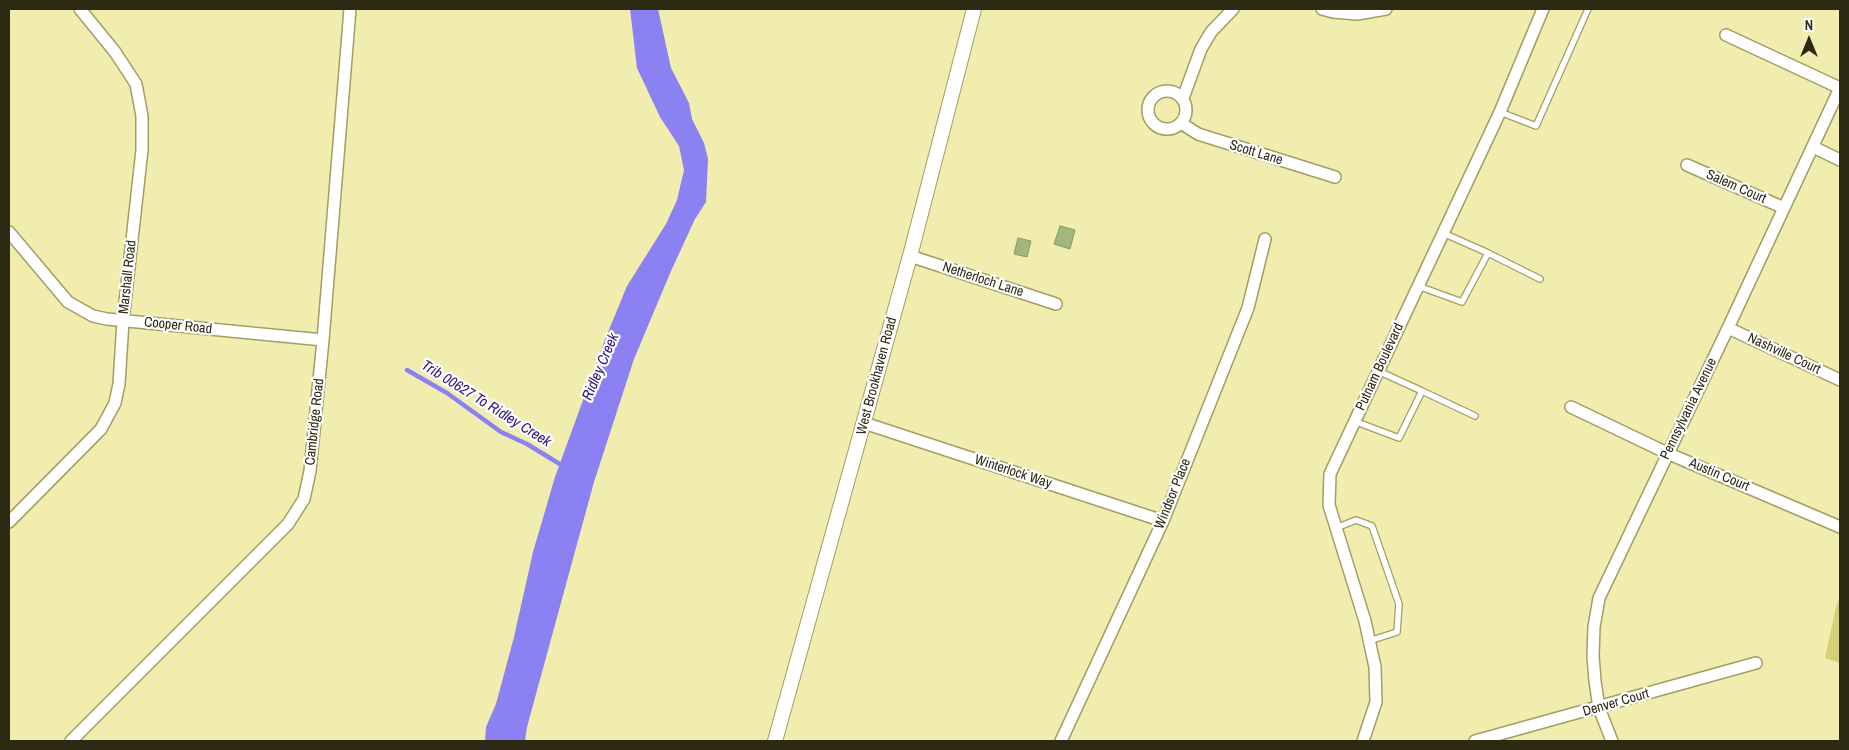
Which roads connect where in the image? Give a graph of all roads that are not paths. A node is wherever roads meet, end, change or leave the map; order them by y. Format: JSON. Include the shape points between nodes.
{"nodes":[{"id":1,"x":80,"y":9,"type":"edge"},
{"id":2,"x":350,"y":9,"type":"edge"},
{"id":3,"x":974,"y":9,"type":"edge"},
{"id":4,"x":1233,"y":9,"type":"edge"},
{"id":5,"x":1322,"y":9,"type":"edge"},
{"id":6,"x":1386,"y":9,"type":"edge"},
{"id":7,"x":1543,"y":9,"type":"edge"},
{"id":8,"x":1588,"y":9,"type":"edge"},
{"id":9,"x":1726,"y":35,"type":"dead end"},
{"id":10,"x":1840,"y":88,"type":"edge"},
{"id":11,"x":1183,"y":98,"type":"junction"},
{"id":12,"x":1500,"y":112,"type":"junction"},
{"id":13,"x":1181,"y":123,"type":"junction"},
{"id":14,"x":1812,"y":147,"type":"junction"},
{"id":15,"x":1840,"y":160,"type":"edge"},
{"id":16,"x":1688,"y":165,"type":"dead end"},
{"id":17,"x":1335,"y":177,"type":"dead end"},
{"id":18,"x":1784,"y":208,"type":"junction"},
{"id":19,"x":9,"y":232,"type":"edge"},
{"id":20,"x":1443,"y":233,"type":"junction"},
{"id":21,"x":1265,"y":239,"type":"dead end"},
{"id":22,"x":1488,"y":253,"type":"junction"},
{"id":23,"x":910,"y":256,"type":"junction"},
{"id":24,"x":1540,"y":279,"type":"dead end"},
{"id":25,"x":1418,"y":286,"type":"junction"},
{"id":26,"x":1056,"y":304,"type":"dead end"},
{"id":27,"x":124,"y":321,"type":"junction"},
{"id":28,"x":1728,"y":328,"type":"junction"},
{"id":29,"x":323,"y":340,"type":"junction"},
{"id":30,"x":1378,"y":371,"type":"junction"},
{"id":31,"x":1840,"y":380,"type":"edge"},
{"id":32,"x":1422,"y":391,"type":"junction"},
{"id":33,"x":1571,"y":407,"type":"dead end"},
{"id":34,"x":1475,"y":416,"type":"dead end"},
{"id":35,"x":1354,"y":421,"type":"junction"},
{"id":36,"x":864,"y":423,"type":"junction"},
{"id":37,"x":1667,"y":453,"type":"junction"},
{"id":38,"x":1163,"y":521,"type":"junction"},
{"id":39,"x":9,"y":522,"type":"edge"},
{"id":40,"x":1840,"y":527,"type":"edge"},
{"id":41,"x":1336,"y":528,"type":"junction"},
{"id":42,"x":1369,"y":640,"type":"junction"},
{"id":43,"x":1756,"y":663,"type":"dead end"},
{"id":44,"x":1599,"y":708,"type":"junction"},
{"id":45,"x":70,"y":741,"type":"edge"},
{"id":46,"x":775,"y":741,"type":"edge"},
{"id":47,"x":1061,"y":741,"type":"edge"},
{"id":48,"x":1363,"y":741,"type":"edge"},
{"id":49,"x":1475,"y":741,"type":"edge"},
{"id":50,"x":1612,"y":741,"type":"edge"}],
"edges":[{"from":1,"to":27,"type":"street","name":"Marshall Road","via":[[136,84],[142,116],[142,150]]},
{"from":2,"to":29,"type":"street","name":"Cambridge Road"},
{"from":3,"to":23,"type":"street","name":"West Brookhaven Road"},
{"from":4,"to":11,"type":"street","via":[[1211,32],[1201,49]]},
{"from":5,"to":6,"type":"street","via":[[1357,14]]},
{"from":7,"to":12,"type":"street","name":"Putnam Boulevard"},
{"from":8,"to":12,"type":"lane","via":[[1536,126]]},
{"from":9,"to":10,"type":"street"},
{"from":10,"to":14,"type":"street","name":"Pennsylvania Avenue"},
{"from":11,"to":13,"type":"street","via":[[1186,111]]},
{"from":11,"to":13,"type":"street","via":[[1164,91],[1153,97],[1148,108],[1151,120],[1159,127],[1172,128]]},
{"from":12,"to":20,"type":"street","name":"Putnam Boulevard"},
{"from":13,"to":17,"type":"street","name":"Scott Lane","via":[[1198,134]]},
{"from":14,"to":15,"type":"street"},
{"from":14,"to":18,"type":"street","name":"Pennsylvania Avenue"},
{"from":16,"to":18,"type":"street","name":"Salem Court"},
{"from":18,"to":28,"type":"street","name":"Pennsylvania Avenue"},
{"from":19,"to":27,"type":"street","name":"Cooper Road","via":[[68,302],[93,316]]},
{"from":20,"to":22,"type":"lane"},
{"from":20,"to":25,"type":"street","name":"Putnam Boulevard"},
{"from":21,"to":38,"type":"street","name":"Windsor Place","via":[[1248,308]]},
{"from":22,"to":24,"type":"lane"},
{"from":22,"to":25,"type":"lane","via":[[1462,302]]},
{"from":23,"to":26,"type":"street","name":"Netherloch Lane"},
{"from":23,"to":36,"type":"street","name":"West Brookhaven Road"},
{"from":25,"to":30,"type":"street","name":"Putnam Boulevard"},
{"from":27,"to":29,"type":"street","name":"Cooper Road"},
{"from":27,"to":39,"type":"street","name":"Marshall Road","via":[[119,384],[109,417],[89,443]]},
{"from":28,"to":31,"type":"street","name":"Nashville Court"},
{"from":28,"to":37,"type":"street","name":"Pennsylvania Avenue"},
{"from":29,"to":45,"type":"street","name":"Cambridge Road","via":[[309,478],[304,500],[297,512]]},
{"from":30,"to":32,"type":"lane"},
{"from":30,"to":35,"type":"street","name":"Putnam Boulevard"},
{"from":32,"to":34,"type":"lane"},
{"from":32,"to":35,"type":"lane","via":[[1398,438]]},
{"from":33,"to":37,"type":"street","name":"Austin Court"},
{"from":35,"to":41,"type":"street","name":"Putnam Boulevard","via":[[1330,474],[1329,505]]},
{"from":36,"to":38,"type":"street","name":"Winterlock Way"},
{"from":36,"to":46,"type":"street","name":"West Brookhaven Road"},
{"from":37,"to":40,"type":"street","name":"Austin Court"},
{"from":37,"to":44,"type":"street","name":"Pennsylvania Avenue","via":[[1596,607],[1593,656]]},
{"from":38,"to":47,"type":"street","name":"Windsor Place"},
{"from":41,"to":42,"type":"street","name":"Putnam Boulevard"},
{"from":41,"to":42,"type":"lane","via":[[1356,520],[1372,526],[1398,604],[1397,632]]},
{"from":42,"to":48,"type":"street","name":"Putnam Boulevard","via":[[1375,667],[1376,702]]},
{"from":43,"to":44,"type":"street","name":"Denver Court"},
{"from":44,"to":49,"type":"street","name":"Denver Court"},
{"from":44,"to":50,"type":"street","name":"Pennsylvania Avenue"}]}
